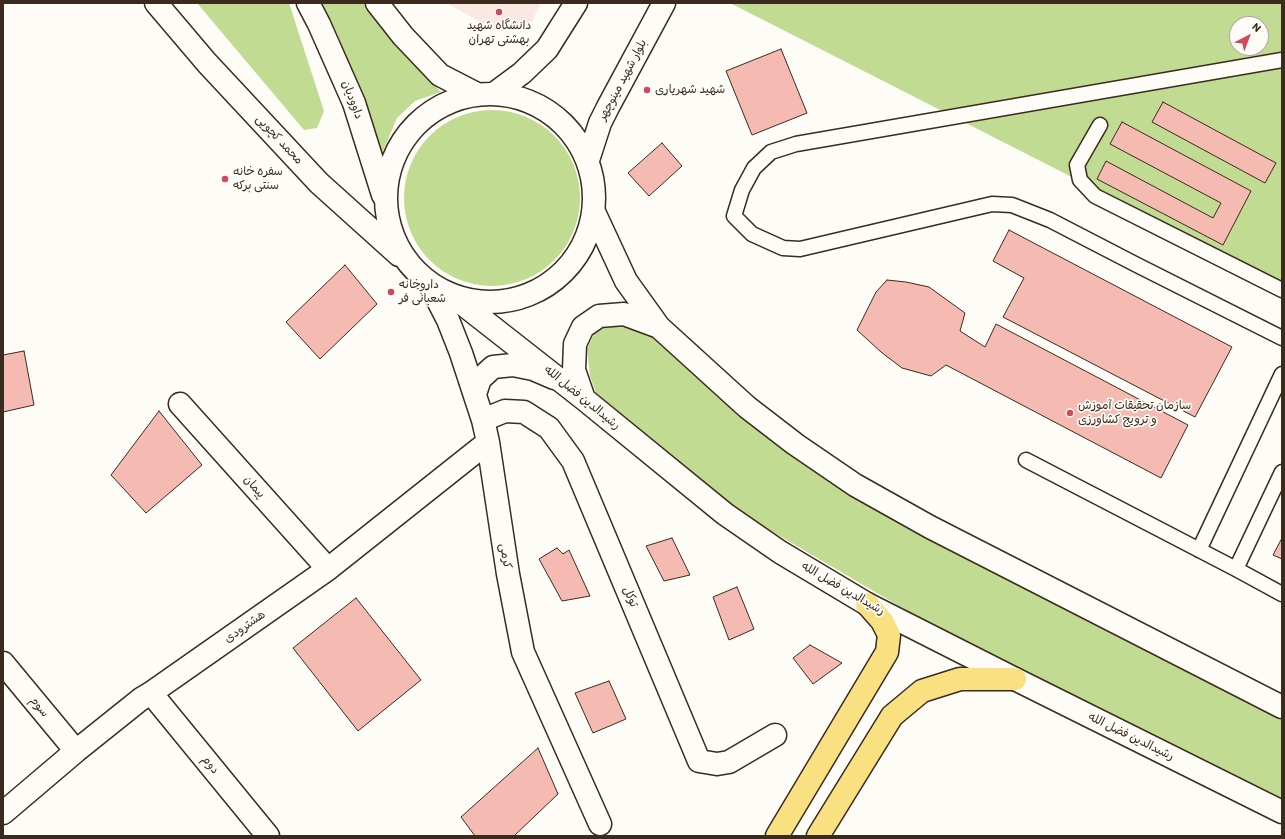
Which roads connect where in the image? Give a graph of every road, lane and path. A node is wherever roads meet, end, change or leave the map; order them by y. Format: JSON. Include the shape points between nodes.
{"nodes":[{"id":1,"x":156,"y":3,"type":"edge"},
{"id":2,"x":308,"y":3,"type":"edge"},
{"id":3,"x":377,"y":3,"type":"edge"},
{"id":4,"x":576,"y":3,"type":"edge"},
{"id":5,"x":664,"y":3,"type":"edge"},
{"id":6,"x":1282,"y":60,"type":"edge"},
{"id":7,"x":486,"y":93,"type":"junction"},
{"id":8,"x":1100,"y":125,"type":"dead end"},
{"id":9,"x":588,"y":160,"type":"junction"},
{"id":10,"x":385,"y":202,"type":"junction"},
{"id":11,"x":594,"y":212,"type":"junction"},
{"id":12,"x":412,"y":267,"type":"junction"},
{"id":13,"x":429,"y":283,"type":"junction"},
{"id":14,"x":1282,"y":290,"type":"edge"},
{"id":15,"x":450,"y":294,"type":"junction"},
{"id":16,"x":659,"y":327,"type":"junction"},
{"id":17,"x":1282,"y":338,"type":"edge"},
{"id":18,"x":1282,"y":374,"type":"edge"},
{"id":19,"x":561,"y":381,"type":"junction"},
{"id":20,"x":475,"y":394,"type":"junction"},
{"id":21,"x":584,"y":399,"type":"junction"},
{"id":22,"x":180,"y":404,"type":"dead end"},
{"id":23,"x":483,"y":420,"type":"junction"},
{"id":24,"x":488,"y":442,"type":"junction"},
{"id":25,"x":1026,"y":460,"type":"dead end"},
{"id":26,"x":1282,"y":472,"type":"edge"},
{"id":27,"x":1199,"y":550,"type":"junction"},
{"id":28,"x":1236,"y":569,"type":"junction"},
{"id":29,"x":328,"y":570,"type":"junction"},
{"id":30,"x":1282,"y":594,"type":"edge"},
{"id":31,"x":867,"y":604,"type":"junction"},
{"id":32,"x":3,"y":663,"type":"edge"},
{"id":33,"x":1015,"y":679,"type":"junction"},
{"id":34,"x":151,"y":693,"type":"junction"},
{"id":35,"x":1282,"y":707,"type":"edge"},
{"id":36,"x":775,"y":735,"type":"dead end"},
{"id":37,"x":76,"y":751,"type":"junction"},
{"id":38,"x":1282,"y":812,"type":"edge"},
{"id":39,"x":3,"y":813,"type":"edge"},
{"id":40,"x":600,"y":824,"type":"dead end"},
{"id":41,"x":268,"y":836,"type":"edge"},
{"id":42,"x":777,"y":836,"type":"edge"},
{"id":43,"x":818,"y":836,"type":"edge"}],
"edges":[{"from":1,"to":12,"type":"main road","name":"محمد کچویی","via":[[207,63],[319,183]]},
{"from":2,"to":10,"type":"main road","name":"داوودیان","via":[[354,103]]},
{"from":3,"to":7,"type":"main road","via":[[403,36],[440,75]]},
{"from":4,"to":7,"type":"main road","via":[[546,48],[522,73]]},
{"from":5,"to":9,"type":"main road","name":"بلوار شهید مینوچهر","via":[[600,123]]},
{"from":6,"to":17,"type":"lane","via":[[796,144],[771,152],[754,168],[742,190],[734,216],[752,234],[783,248],[800,250],[992,204],[1012,205],[1050,220]]},
{"from":7,"to":9,"type":"main road","via":[[524,99],[551,112],[573,134]]},
{"from":7,"to":10,"type":"main road","via":[[447,102],[421,119],[401,142],[389,171]]},
{"from":8,"to":14,"type":"lane","via":[[1077,165],[1080,180],[1095,196]]},
{"from":9,"to":11,"type":"main road","via":[[594,186]]},
{"from":10,"to":12,"type":"main road","via":[[395,240]]},
{"from":11,"to":15,"type":"main road","via":[[585,243],[567,269],[542,289],[513,301],[481,302]]},
{"from":11,"to":16,"type":"main road","via":[[626,281]]},
{"from":12,"to":13,"type":"main road"},
{"from":13,"to":15,"type":"main road"},
{"from":13,"to":20,"type":"main road","name":"کرمی","via":[[461,353]]},
{"from":15,"to":19,"type":"main road","name":"رشیدالدین فضل الله"},
{"from":16,"to":21,"type":"main road","via":[[624,314],[599,316],[583,327],[575,344],[574,370]]},
{"from":16,"to":35,"type":"main road","via":[[747,407],[855,485],[930,527]]},
{"from":18,"to":27,"type":"lane"},
{"from":19,"to":20,"type":"main road","via":[[533,369],[512,365],[493,367],[480,379]]},
{"from":19,"to":21,"type":"main road","name":"رشیدالدین فضل الله"},
{"from":20,"to":23,"type":"main road","name":"کرمی"},
{"from":21,"to":31,"type":"main road","name":"رشیدالدین فضل الله","via":[[725,514],[780,552]]},
{"from":22,"to":29,"type":"main road","name":"پیمان"},
{"from":23,"to":24,"type":"main road","name":"کرمی"},
{"from":23,"to":36,"type":"main road","name":"توکل","via":[[505,410],[524,412],[549,428],[573,461],[699,761],[716,764],[729,762]]},
{"from":24,"to":29,"type":"main road","name":"هشترودی"},
{"from":24,"to":40,"type":"main road","name":"کرمی","via":[[523,652]]},
{"from":25,"to":27,"type":"lane"},
{"from":26,"to":28,"type":"lane"},
{"from":27,"to":28,"type":"lane"},
{"from":28,"to":30,"type":"lane"},
{"from":29,"to":34,"type":"main road","name":"هشترودی"},
{"from":31,"to":33,"type":"main road","name":"رشیدالدین فضل الله"},
{"from":31,"to":42,"type":"highway","via":[[882,621],[889,635],[887,652]]},
{"from":32,"to":37,"type":"main road","name":"سوم"},
{"from":33,"to":38,"type":"main road","name":"رشیدالدین فضل الله"},
{"from":33,"to":43,"type":"highway","via":[[960,679],[922,691],[892,716]]},
{"from":34,"to":37,"type":"main road","name":"هشترودی"},
{"from":34,"to":41,"type":"main road","name":"دوم"},
{"from":37,"to":39,"type":"main road","name":"هشترودی"}]}
